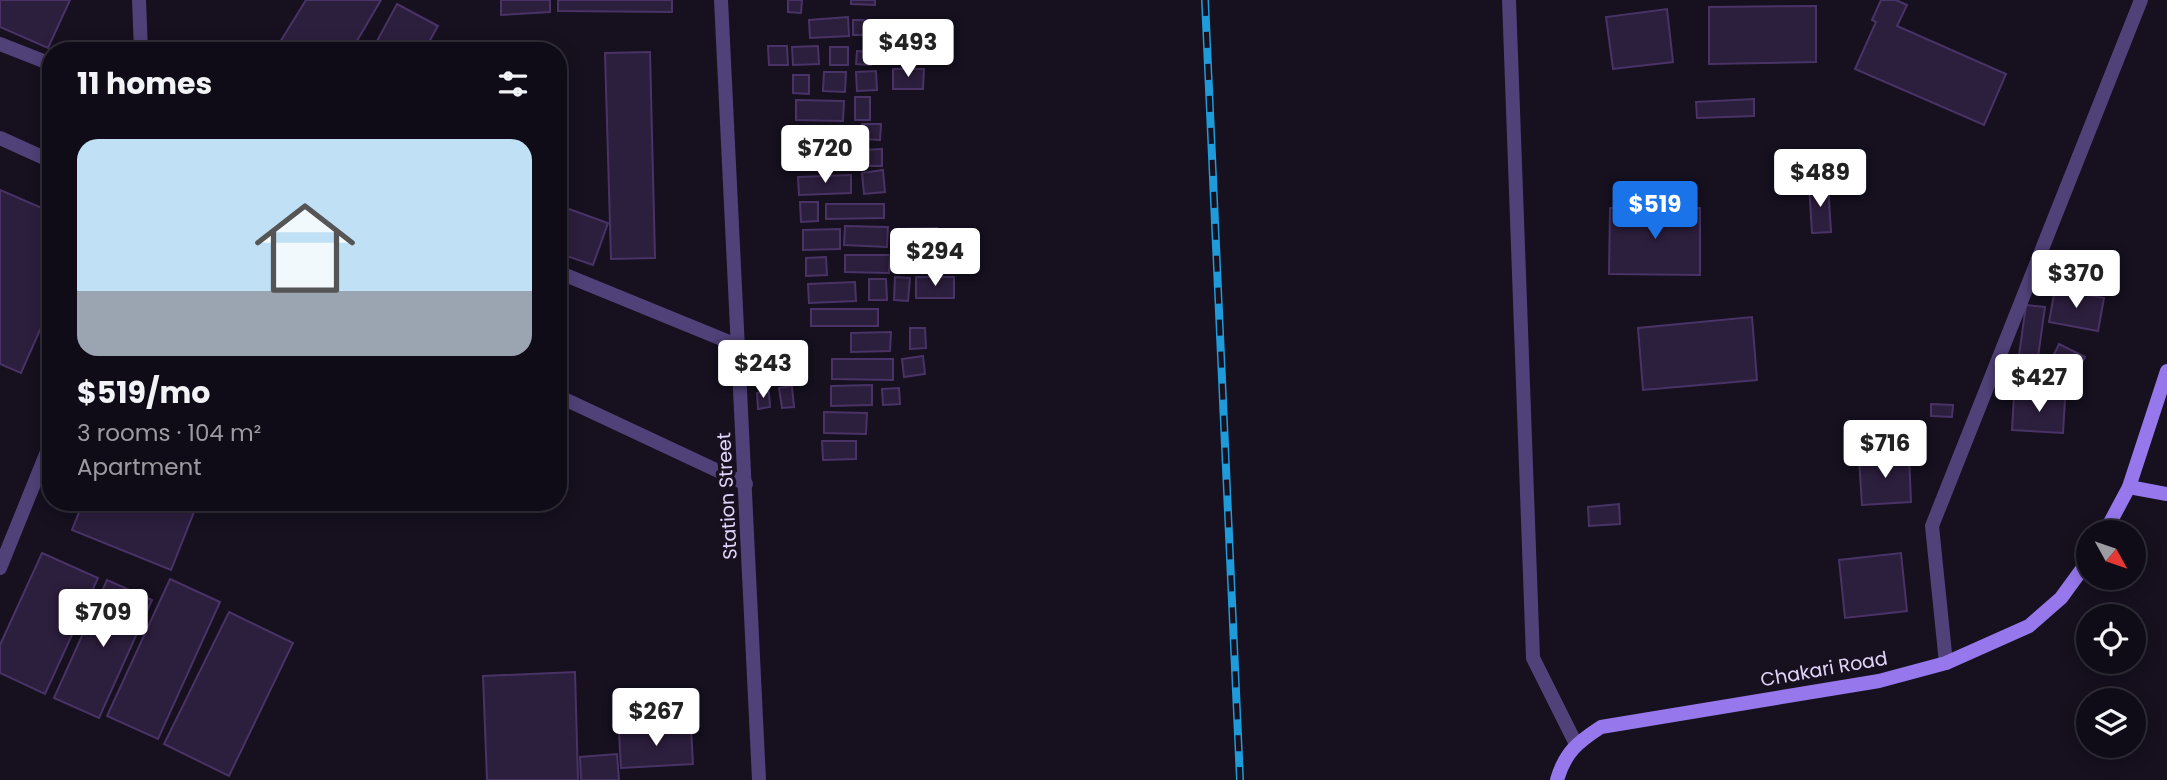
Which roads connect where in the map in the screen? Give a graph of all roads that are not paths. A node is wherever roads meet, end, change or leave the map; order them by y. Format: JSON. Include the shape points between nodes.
{"nodes":[{"id":1,"x":139,"y":0,"type":"edge"},
{"id":2,"x":721,"y":0,"type":"edge"},
{"id":3,"x":1509,"y":0,"type":"edge"},
{"id":4,"x":2141,"y":0,"type":"edge"},
{"id":5,"x":141,"y":42,"type":"edge"},
{"id":6,"x":0,"y":44,"type":"edge"},
{"id":7,"x":42,"y":60,"type":"edge"},
{"id":8,"x":0,"y":138,"type":"edge"},
{"id":9,"x":42,"y":157,"type":"edge"},
{"id":10,"x":567,"y":275,"type":"edge"},
{"id":11,"x":739,"y":346,"type":"junction"},
{"id":12,"x":2167,"y":371,"type":"edge"},
{"id":13,"x":567,"y":400,"type":"edge"},
{"id":14,"x":42,"y":464,"type":"edge"},
{"id":15,"x":746,"y":484,"type":"junction"},
{"id":16,"x":2129,"y":487,"type":"junction"},
{"id":17,"x":2167,"y":494,"type":"edge"},
{"id":18,"x":2111,"y":520,"type":"edge"},
{"id":19,"x":0,"y":568,"type":"edge"},
{"id":20,"x":2076,"y":577,"type":"edge"},
{"id":21,"x":1946,"y":663,"type":"junction"},
{"id":22,"x":1576,"y":744,"type":"junction"},
{"id":23,"x":759,"y":780,"type":"edge"},
{"id":24,"x":1557,"y":780,"type":"edge"}],
"edges":[{"from":1,"to":5,"type":"street"},
{"from":2,"to":11,"type":"street","name":"Station Street"},
{"from":3,"to":22,"type":"street","via":[[1533,657]]},
{"from":4,"to":21,"type":"street","via":[[1931,526]]},
{"from":6,"to":7,"type":"street"},
{"from":8,"to":9,"type":"street"},
{"from":10,"to":11,"type":"street"},
{"from":11,"to":15,"type":"street","name":"Station Street"},
{"from":12,"to":16,"type":"main road"},
{"from":13,"to":15,"type":"street"},
{"from":14,"to":19,"type":"street"},
{"from":15,"to":23,"type":"street","name":"Station Street"},
{"from":16,"to":17,"type":"main road"},
{"from":16,"to":18,"type":"main road"},
{"from":20,"to":21,"type":"main road","name":"Chakari Road","via":[[2061,598],[2029,626]]},
{"from":21,"to":22,"type":"main road","name":"Chakari Road","via":[[1879,681],[1601,727]]},
{"from":22,"to":24,"type":"main road","name":"Chakari Road"}]}
